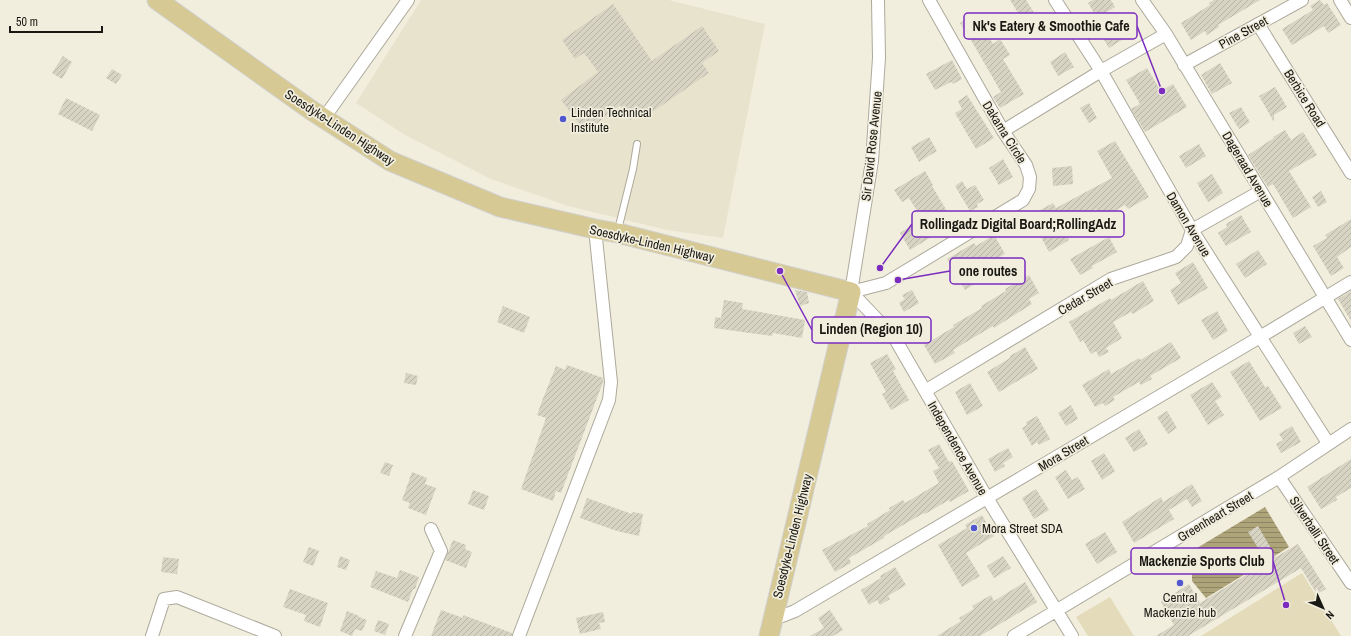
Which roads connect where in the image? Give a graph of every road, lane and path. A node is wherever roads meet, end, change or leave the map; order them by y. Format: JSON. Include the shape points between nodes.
{"nodes":[{"id":1,"x":157,"y":0,"type":"edge"},
{"id":2,"x":408,"y":0,"type":"edge"},
{"id":3,"x":878,"y":0,"type":"edge"},
{"id":4,"x":929,"y":0,"type":"edge"},
{"id":5,"x":1056,"y":0,"type":"edge"},
{"id":6,"x":1142,"y":0,"type":"edge"},
{"id":7,"x":1302,"y":0,"type":"edge"},
{"id":8,"x":1340,"y":0,"type":"edge"},
{"id":9,"x":1351,"y":18,"type":"edge"},
{"id":10,"x":1258,"y":24,"type":"junction"},
{"id":11,"x":1166,"y":34,"type":"junction"},
{"id":12,"x":1184,"y":66,"type":"junction"},
{"id":13,"x":1101,"y":71,"type":"junction"},
{"id":14,"x":324,"y":118,"type":"junction"},
{"id":15,"x":1003,"y":131,"type":"junction"},
{"id":16,"x":638,"y":144,"type":"dead end"},
{"id":17,"x":1351,"y":173,"type":"edge"},
{"id":18,"x":1261,"y":191,"type":"junction"},
{"id":19,"x":595,"y":229,"type":"junction"},
{"id":20,"x":1192,"y":230,"type":"junction"},
{"id":21,"x":618,"y":233,"type":"junction"},
{"id":22,"x":1351,"y":282,"type":"edge"},
{"id":23,"x":851,"y":292,"type":"junction"},
{"id":24,"x":1326,"y":297,"type":"junction"},
{"id":25,"x":1260,"y":337,"type":"junction"},
{"id":26,"x":1351,"y":340,"type":"edge"},
{"id":27,"x":925,"y":391,"type":"junction"},
{"id":28,"x":1351,"y":429,"type":"edge"},
{"id":29,"x":1328,"y":443,"type":"junction"},
{"id":30,"x":1279,"y":477,"type":"junction"},
{"id":31,"x":987,"y":498,"type":"junction"},
{"id":32,"x":431,"y":529,"type":"dead end"},
{"id":33,"x":1351,"y":583,"type":"edge"},
{"id":34,"x":1057,"y":611,"type":"junction"},
{"id":35,"x":770,"y":628,"type":"edge"},
{"id":36,"x":152,"y":636,"type":"edge"},
{"id":37,"x":275,"y":636,"type":"edge"},
{"id":38,"x":405,"y":636,"type":"edge"},
{"id":39,"x":519,"y":636,"type":"edge"},
{"id":40,"x":1014,"y":636,"type":"edge"},
{"id":41,"x":1072,"y":636,"type":"edge"}],
"edges":[{"from":1,"to":14,"type":"main road","name":"Soesdyke-Linden Highway"},
{"from":2,"to":14,"type":"street"},
{"from":3,"to":23,"type":"street","name":"Sir David Rose Avenue","via":[[879,58],[872,161]]},
{"from":4,"to":15,"type":"street","name":"Dakama Circle"},
{"from":5,"to":13,"type":"street","name":"Damon Avenue"},
{"from":6,"to":11,"type":"street","name":"Dageraad Avenue"},
{"from":7,"to":10,"type":"street","name":"Pine Street"},
{"from":8,"to":9,"type":"street"},
{"from":10,"to":12,"type":"street","name":"Pine Street"},
{"from":10,"to":17,"type":"street","name":"Berbice Road"},
{"from":11,"to":12,"type":"street","name":"Dageraad Avenue"},
{"from":11,"to":13,"type":"street"},
{"from":12,"to":18,"type":"street","name":"Dageraad Avenue"},
{"from":13,"to":15,"type":"street"},
{"from":13,"to":20,"type":"street","name":"Damon Avenue"},
{"from":14,"to":19,"type":"main road","name":"Soesdyke-Linden Highway","via":[[390,161],[500,207]]},
{"from":15,"to":23,"type":"street","name":"Dakama Circle","via":[[1026,165],[1030,177],[1029,189],[1023,200],[886,283]]},
{"from":16,"to":21,"type":"lane"},
{"from":18,"to":20,"type":"street"},
{"from":18,"to":24,"type":"street","name":"Dageraad Avenue"},
{"from":19,"to":21,"type":"main road","name":"Soesdyke-Linden Highway"},
{"from":19,"to":39,"type":"street","via":[[611,382],[609,400]]},
{"from":20,"to":25,"type":"street","name":"Damon Avenue"},
{"from":20,"to":27,"type":"street","name":"Cedar Street","via":[[1187,246],[1176,256],[1111,279]]},
{"from":21,"to":23,"type":"main road","name":"Soesdyke-Linden Highway"},
{"from":22,"to":24,"type":"street","name":"Mora Street"},
{"from":23,"to":27,"type":"street","name":"Independence Avenue","via":[[894,337]]},
{"from":23,"to":35,"type":"main road","name":"Soesdyke-Linden Highway"},
{"from":24,"to":25,"type":"street","name":"Mora Street"},
{"from":24,"to":26,"type":"street","name":"Dageraad Avenue"},
{"from":25,"to":29,"type":"street","name":"Damon Avenue"},
{"from":25,"to":31,"type":"street","name":"Mora Street"},
{"from":27,"to":31,"type":"street","name":"Independence Avenue"},
{"from":28,"to":29,"type":"street","name":"Greenheart Street"},
{"from":29,"to":30,"type":"street","name":"Greenheart Street"},
{"from":30,"to":33,"type":"street","name":"Silverballi Street"},
{"from":30,"to":34,"type":"street","name":"Greenheart Street"},
{"from":31,"to":34,"type":"street","name":"Independence Avenue"},
{"from":31,"to":35,"type":"street","name":"Mora Street"},
{"from":32,"to":38,"type":"street","via":[[441,551]]},
{"from":34,"to":40,"type":"street","name":"Greenheart Street"},
{"from":34,"to":41,"type":"street","name":"Independence Avenue"},
{"from":36,"to":37,"type":"street","via":[[164,599],[177,597]]}]}
